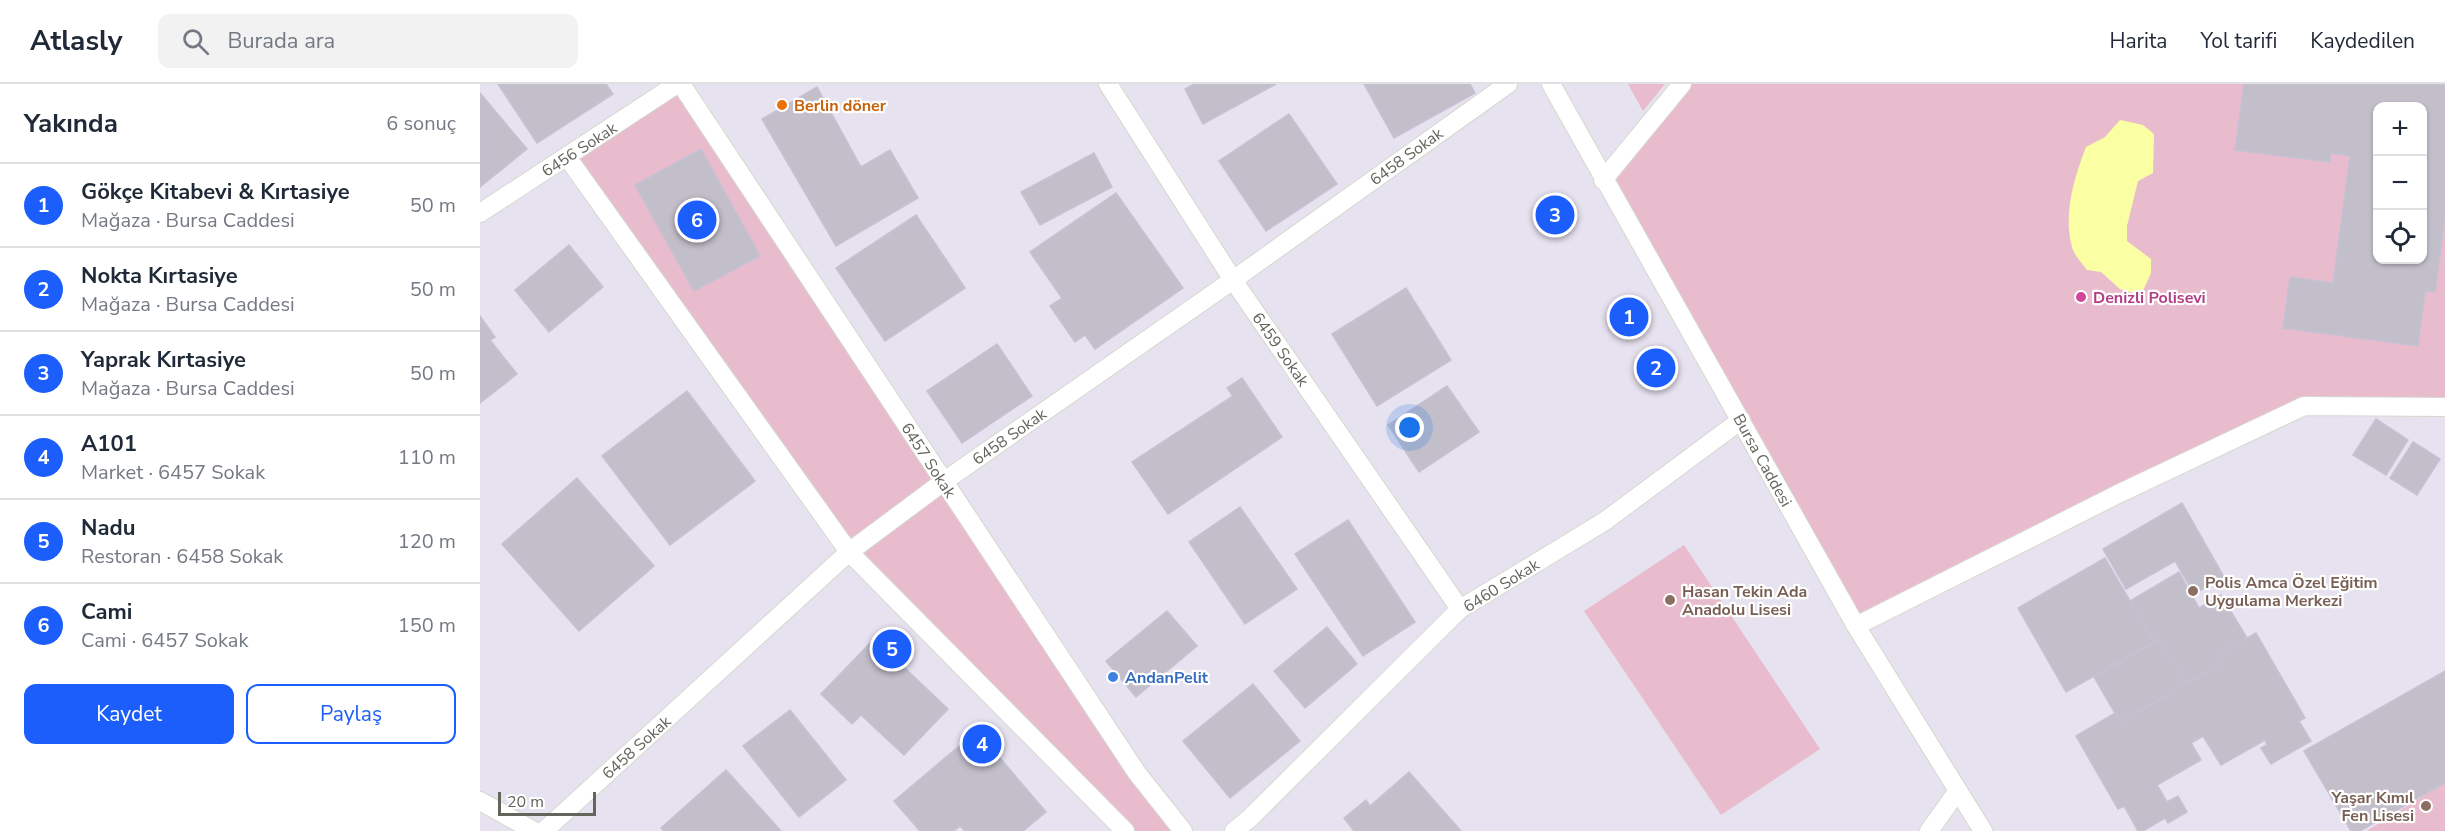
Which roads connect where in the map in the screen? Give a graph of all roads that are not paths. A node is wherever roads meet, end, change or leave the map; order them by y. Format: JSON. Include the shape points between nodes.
{"nodes":[{"id":1,"x":679,"y":84,"type":"edge"},
{"id":2,"x":1108,"y":84,"type":"edge"},
{"id":3,"x":1508,"y":84,"type":"edge"},
{"id":4,"x":1551,"y":84,"type":"edge"},
{"id":5,"x":1682,"y":84,"type":"edge"},
{"id":6,"x":567,"y":157,"type":"junction"},
{"id":7,"x":1604,"y":180,"type":"junction"},
{"id":8,"x":480,"y":213,"type":"edge"},
{"id":9,"x":1233,"y":280,"type":"junction"},
{"id":10,"x":2445,"y":407,"type":"edge"},
{"id":11,"x":1741,"y":420,"type":"junction"},
{"id":12,"x":943,"y":482,"type":"junction"},
{"id":13,"x":849,"y":552,"type":"junction"},
{"id":14,"x":1460,"y":609,"type":"junction"},
{"id":15,"x":1856,"y":626,"type":"junction"},
{"id":16,"x":1957,"y":792,"type":"junction"},
{"id":17,"x":480,"y":801,"type":"edge"},
{"id":18,"x":1256,"y":825,"type":"edge"},
{"id":19,"x":534,"y":831,"type":"edge"},
{"id":20,"x":544,"y":831,"type":"edge"},
{"id":21,"x":1125,"y":831,"type":"edge"},
{"id":22,"x":1183,"y":831,"type":"edge"},
{"id":23,"x":1234,"y":831,"type":"edge"},
{"id":24,"x":1929,"y":831,"type":"edge"},
{"id":25,"x":1983,"y":831,"type":"edge"}],
"edges":[{"from":1,"to":6,"type":"street","name":"6456 Sokak"},
{"from":1,"to":12,"type":"street","name":"6457 Sokak"},
{"from":2,"to":9,"type":"street","name":"6459 Sokak"},
{"from":3,"to":9,"type":"street","name":"6458 Sokak"},
{"from":4,"to":7,"type":"street","name":"Bursa Caddesi"},
{"from":5,"to":7,"type":"street"},
{"from":6,"to":8,"type":"street","name":"6456 Sokak"},
{"from":6,"to":13,"type":"street"},
{"from":7,"to":11,"type":"street","name":"Bursa Caddesi"},
{"from":9,"to":12,"type":"street","name":"6458 Sokak"},
{"from":9,"to":14,"type":"street","name":"6459 Sokak"},
{"from":10,"to":15,"type":"street","via":[[2304,406]]},
{"from":11,"to":14,"type":"street","name":"6460 Sokak","via":[[1605,521]]},
{"from":11,"to":15,"type":"street","name":"Bursa Caddesi"},
{"from":12,"to":13,"type":"street","name":"6458 Sokak"},
{"from":12,"to":22,"type":"street","name":"6457 Sokak","via":[[1137,773]]},
{"from":13,"to":20,"type":"street","name":"6458 Sokak"},
{"from":13,"to":21,"type":"street"},
{"from":14,"to":18,"type":"street","name":"6460 Sokak"},
{"from":15,"to":16,"type":"street","name":"Bursa Caddesi"},
{"from":16,"to":24,"type":"street"},
{"from":16,"to":25,"type":"street","name":"Bursa Caddesi"},
{"from":17,"to":19,"type":"street"},
{"from":18,"to":23,"type":"street","name":"6460 Sokak"}]}
